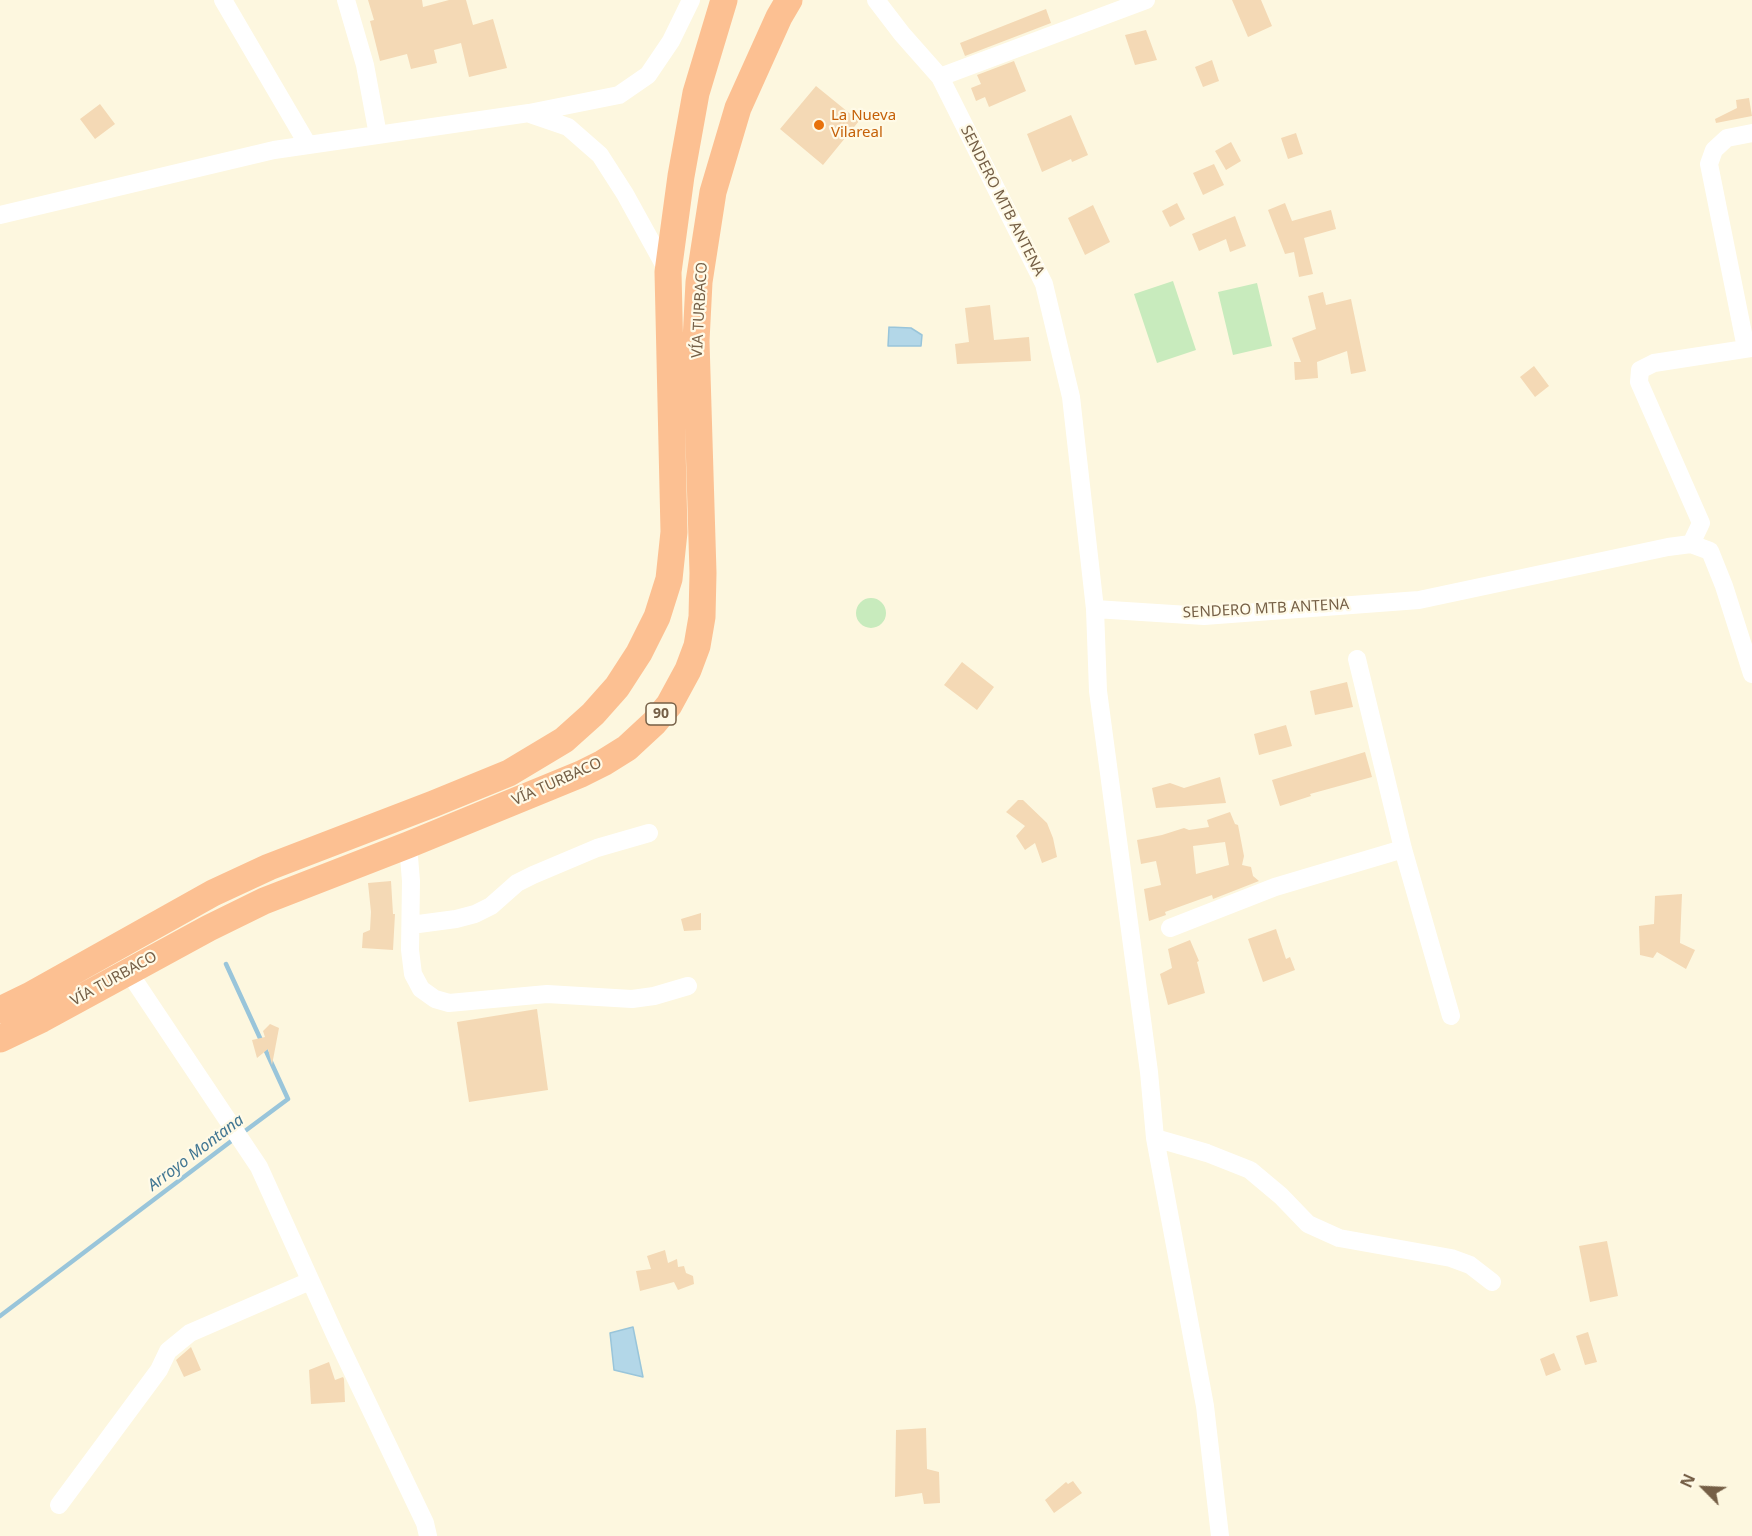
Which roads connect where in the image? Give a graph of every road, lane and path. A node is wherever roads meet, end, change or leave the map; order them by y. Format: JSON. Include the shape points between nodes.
{"nodes":[{"id":1,"x":223,"y":0,"type":"edge"},
{"id":2,"x":346,"y":0,"type":"edge"},
{"id":3,"x":691,"y":0,"type":"edge"},
{"id":4,"x":724,"y":0,"type":"edge"},
{"id":5,"x":789,"y":0,"type":"edge"},
{"id":6,"x":876,"y":0,"type":"edge"},
{"id":7,"x":1146,"y":0,"type":"edge"},
{"id":8,"x":940,"y":77,"type":"junction"},
{"id":9,"x":529,"y":113,"type":"junction"},
{"id":10,"x":1752,"y":133,"type":"edge"},
{"id":11,"x":378,"y":135,"type":"junction"},
{"id":12,"x":308,"y":145,"type":"junction"},
{"id":13,"x":0,"y":214,"type":"edge"},
{"id":14,"x":668,"y":272,"type":"junction"},
{"id":15,"x":1749,"y":348,"type":"edge"},
{"id":16,"x":1691,"y":544,"type":"junction"},
{"id":17,"x":1095,"y":609,"type":"junction"},
{"id":18,"x":1357,"y":659,"type":"dead end"},
{"id":19,"x":1752,"y":674,"type":"edge"},
{"id":20,"x":649,"y":833,"type":"dead end"},
{"id":21,"x":408,"y":844,"type":"junction"},
{"id":22,"x":1403,"y":849,"type":"junction"},
{"id":23,"x":411,"y":925,"type":"junction"},
{"id":24,"x":1170,"y":928,"type":"dead end"},
{"id":25,"x":128,"y":971,"type":"junction"},
{"id":26,"x":688,"y":986,"type":"dead end"},
{"id":27,"x":0,"y":1010,"type":"edge"},
{"id":28,"x":1451,"y":1016,"type":"dead end"},
{"id":29,"x":0,"y":1039,"type":"edge"},
{"id":30,"x":1155,"y":1138,"type":"junction"},
{"id":31,"x":310,"y":1281,"type":"junction"},
{"id":32,"x":1492,"y":1282,"type":"dead end"},
{"id":33,"x":59,"y":1505,"type":"dead end"},
{"id":34,"x":428,"y":1536,"type":"edge"},
{"id":35,"x":1220,"y":1536,"type":"edge"}],
"edges":[{"from":1,"to":12,"type":"street"},
{"from":2,"to":11,"type":"street","via":[[365,65]]},
{"from":3,"to":9,"type":"street","via":[[671,41],[648,75],[619,95]]},
{"from":4,"to":14,"type":"highway","name":"VÍA TURBACO","via":[[696,93]]},
{"from":5,"to":21,"type":"highway","name":"VÍA TURBACO","number":"90","via":[[738,108],[713,192],[699,282],[696,341],[702,617],[688,670],[654,723],[627,748],[603,763]]},
{"from":6,"to":8,"type":"street","name":"SENDERO MTB ANTENA"},
{"from":7,"to":8,"type":"street"},
{"from":8,"to":17,"type":"street","name":"SENDERO MTB ANTENA","via":[[1044,284],[1071,396]]},
{"from":9,"to":11,"type":"street"},
{"from":9,"to":14,"type":"street","via":[[568,127],[600,155]]},
{"from":10,"to":15,"type":"street","via":[[1727,138],[1714,150],[1709,165]]},
{"from":11,"to":12,"type":"street"},
{"from":12,"to":13,"type":"street"},
{"from":14,"to":27,"type":"highway","name":"VÍA TURBACO","via":[[674,532],[669,579],[657,617],[639,653],[599,707],[564,740],[509,773],[269,867],[213,893]]},
{"from":15,"to":16,"type":"street","via":[[1654,363],[1640,370],[1639,382],[1701,523]]},
{"from":16,"to":17,"type":"street","name":"SENDERO MTB ANTENA","via":[[1419,600],[1204,616]]},
{"from":16,"to":19,"type":"street","via":[[1710,551]]},
{"from":17,"to":30,"type":"street","via":[[1098,691]]},
{"from":18,"to":22,"type":"street"},
{"from":20,"to":23,"type":"street","via":[[551,866],[517,883],[491,906],[475,914]]},
{"from":21,"to":23,"type":"street"},
{"from":21,"to":25,"type":"highway","name":"VÍA TURBACO","number":"90","via":[[264,901]]},
{"from":22,"to":24,"type":"street","via":[[1275,887]]},
{"from":22,"to":28,"type":"street"},
{"from":23,"to":26,"type":"street","via":[[413,974],[421,988],[435,999],[449,1003],[547,994],[632,999]]},
{"from":25,"to":29,"type":"highway","name":"VÍA TURBACO","number":"90"},
{"from":25,"to":31,"type":"street","via":[[259,1167]]},
{"from":30,"to":32,"type":"street","via":[[1250,1170],[1308,1224],[1339,1238],[1451,1257],[1470,1265]]},
{"from":30,"to":35,"type":"street","via":[[1205,1406]]},
{"from":31,"to":33,"type":"street","via":[[190,1333],[168,1351],[159,1370]]},
{"from":31,"to":34,"type":"street"}]}
